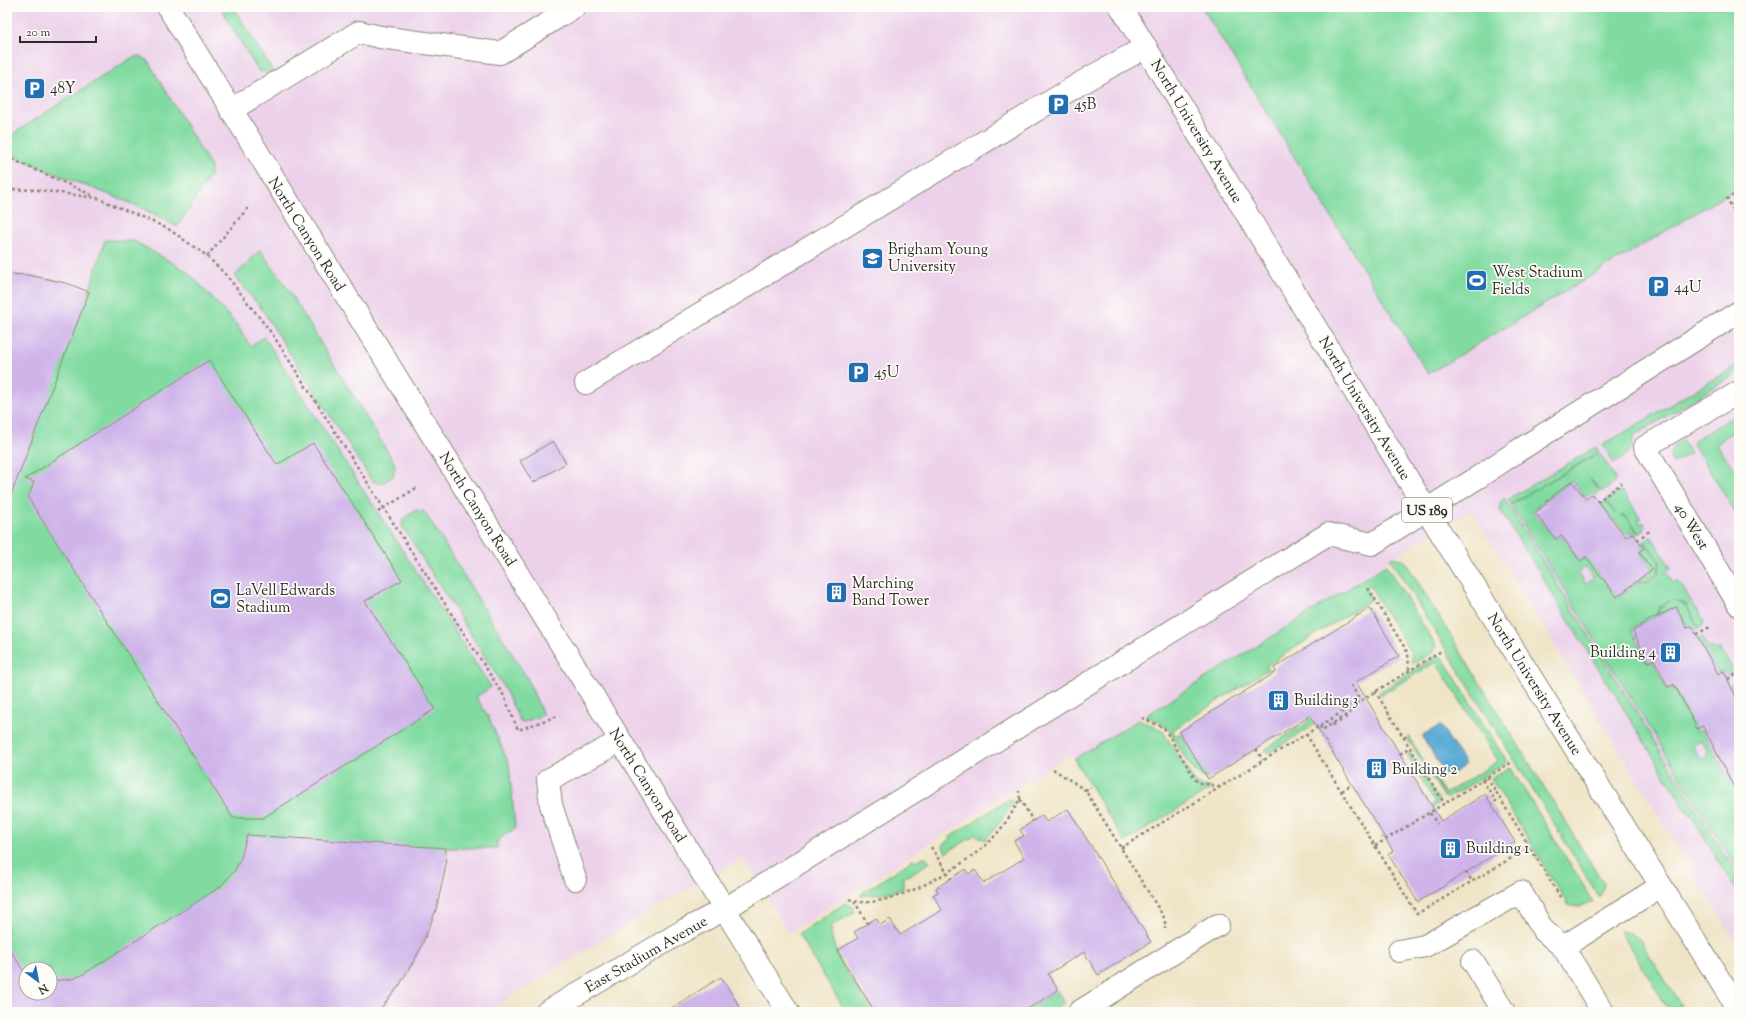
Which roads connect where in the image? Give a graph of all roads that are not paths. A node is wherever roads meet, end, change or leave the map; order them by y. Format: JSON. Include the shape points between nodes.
{"nodes":[{"id":1,"x":168,"y":7,"type":"edge"},
{"id":2,"x":574,"y":7,"type":"edge"},
{"id":3,"x":1121,"y":7,"type":"edge"},
{"id":4,"x":1146,"y":47,"type":"junction"},
{"id":5,"x":231,"y":110,"type":"junction"},
{"id":6,"x":1739,"y":312,"type":"edge"},
{"id":7,"x":586,"y":383,"type":"dead end"},
{"id":8,"x":1739,"y":392,"type":"edge"},
{"id":9,"x":1426,"y":509,"type":"junction"},
{"id":10,"x":1739,"y":606,"type":"edge"},
{"id":11,"x":620,"y":741,"type":"junction"},
{"id":12,"x":575,"y":879,"type":"dead end"},
{"id":13,"x":1661,"y":886,"type":"junction"},
{"id":14,"x":724,"y":909,"type":"junction"},
{"id":15,"x":1218,"y":925,"type":"dead end"},
{"id":16,"x":1563,"y":946,"type":"junction"},
{"id":17,"x":1399,"y":951,"type":"dead end"},
{"id":18,"x":1473,"y":961,"type":"dead end"},
{"id":19,"x":1739,"y":1010,"type":"edge"},
{"id":20,"x":547,"y":1012,"type":"edge"},
{"id":21,"x":788,"y":1012,"type":"edge"},
{"id":22,"x":1079,"y":1012,"type":"edge"},
{"id":23,"x":1504,"y":1012,"type":"edge"},
{"id":24,"x":1603,"y":1012,"type":"edge"}],
"edges":[{"from":1,"to":5,"type":"main road","name":"North Canyon Road"},
{"from":2,"to":5,"type":"main road","via":[[500,53],[359,32]]},
{"from":3,"to":4,"type":"main road","name":"North University Avenue","number":"US 189"},
{"from":4,"to":7,"type":"main road","via":[[1091,77]]},
{"from":4,"to":9,"type":"main road","name":"North University Avenue","number":"US 189"},
{"from":5,"to":11,"type":"main road","name":"North Canyon Road"},
{"from":6,"to":9,"type":"main road","name":"East Stadium Avenue"},
{"from":8,"to":10,"type":"main road","name":"40 West","via":[[1646,447]]},
{"from":9,"to":13,"type":"main road","name":"North University Avenue","number":"US 189"},
{"from":9,"to":14,"type":"main road","name":"East Stadium Avenue","via":[[1372,544],[1328,534]]},
{"from":11,"to":12,"type":"main road","via":[[548,780],[551,805]]},
{"from":11,"to":14,"type":"main road","name":"North Canyon Road"},
{"from":13,"to":16,"type":"main road"},
{"from":13,"to":19,"type":"main road","name":"North University Avenue","number":"US 189"},
{"from":14,"to":20,"type":"main road","name":"East Stadium Avenue"},
{"from":14,"to":21,"type":"main road","name":"North Canyon Road"},
{"from":15,"to":22,"type":"main road"},
{"from":16,"to":17,"type":"main road","via":[[1543,930],[1521,892],[1425,946]]},
{"from":16,"to":24,"type":"main road"},
{"from":18,"to":23,"type":"main road"}]}
